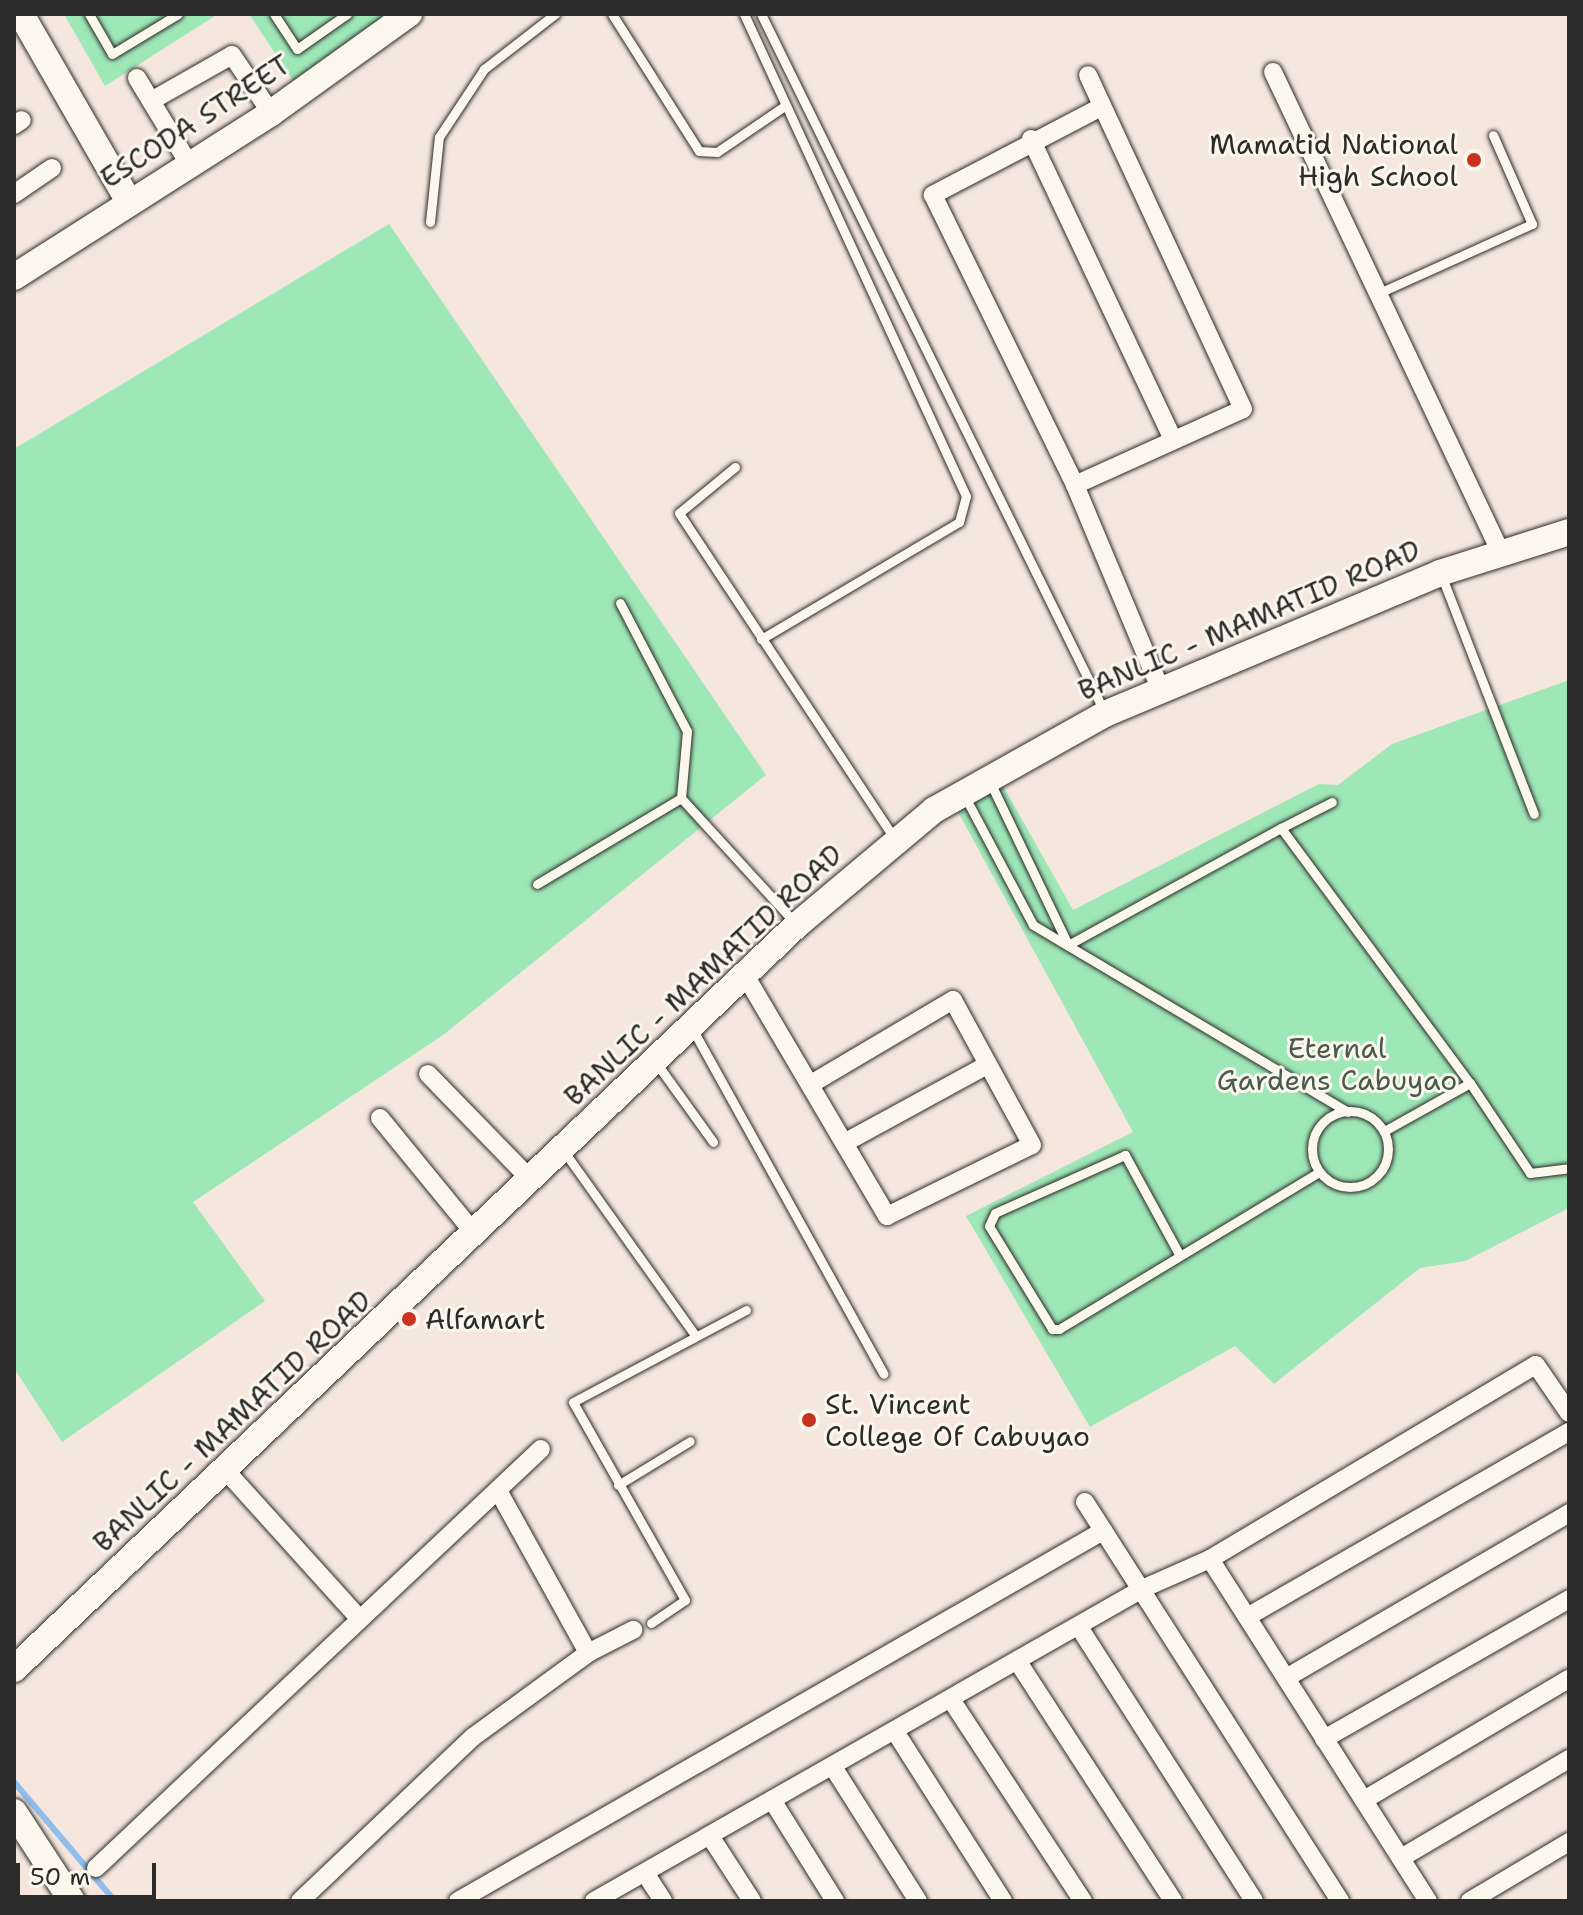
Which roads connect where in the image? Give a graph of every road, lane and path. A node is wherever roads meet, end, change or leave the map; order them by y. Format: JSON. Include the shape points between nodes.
{"nodes":[{"id":1,"x":21,"y":14,"type":"edge"},
{"id":2,"x":89,"y":14,"type":"edge"},
{"id":3,"x":178,"y":14,"type":"edge"},
{"id":4,"x":274,"y":14,"type":"edge"},
{"id":5,"x":347,"y":14,"type":"edge"},
{"id":6,"x":409,"y":14,"type":"edge"},
{"id":7,"x":555,"y":14,"type":"edge"},
{"id":8,"x":612,"y":14,"type":"edge"},
{"id":9,"x":744,"y":14,"type":"edge"},
{"id":10,"x":761,"y":14,"type":"edge"},
{"id":11,"x":1273,"y":72,"type":"dead end"},
{"id":12,"x":1088,"y":75,"type":"dead end"},
{"id":13,"x":137,"y":78,"type":"dead end"},
{"id":14,"x":151,"y":101,"type":"junction"},
{"id":15,"x":786,"y":105,"type":"junction"},
{"id":16,"x":1101,"y":107,"type":"junction"},
{"id":17,"x":271,"y":113,"type":"junction"},
{"id":18,"x":1493,"y":135,"type":"dead end"},
{"id":19,"x":1031,"y":139,"type":"junction"},
{"id":20,"x":189,"y":164,"type":"junction"},
{"id":21,"x":52,"y":168,"type":"dead end"},
{"id":22,"x":14,"y":194,"type":"edge"},
{"id":23,"x":129,"y":202,"type":"junction"},
{"id":24,"x":430,"y":222,"type":"dead end"},
{"id":25,"x":14,"y":277,"type":"edge"},
{"id":26,"x":1379,"y":293,"type":"junction"},
{"id":27,"x":1172,"y":437,"type":"junction"},
{"id":28,"x":735,"y":467,"type":"dead end"},
{"id":29,"x":1075,"y":485,"type":"junction"},
{"id":30,"x":1569,"y":532,"type":"edge"},
{"id":31,"x":1500,"y":551,"type":"junction"},
{"id":32,"x":1440,"y":573,"type":"junction"},
{"id":33,"x":620,"y":603,"type":"dead end"},
{"id":34,"x":761,"y":639,"type":"junction"},
{"id":35,"x":1161,"y":691,"type":"junction"},
{"id":36,"x":1105,"y":714,"type":"junction"},
{"id":37,"x":988,"y":778,"type":"junction"},
{"id":38,"x":963,"y":794,"type":"junction"},
{"id":39,"x":681,"y":798,"type":"junction"},
{"id":40,"x":1332,"y":802,"type":"dead end"},
{"id":41,"x":1534,"y":814,"type":"dead end"},
{"id":42,"x":1281,"y":828,"type":"junction"},
{"id":43,"x":897,"y":842,"type":"junction"},
{"id":44,"x":537,"y":884,"type":"dead end"},
{"id":45,"x":797,"y":925,"type":"junction"},
{"id":46,"x":1068,"y":945,"type":"junction"},
{"id":47,"x":745,"y":975,"type":"junction"},
{"id":48,"x":691,"y":1027,"type":"junction"},
{"id":49,"x":655,"y":1062,"type":"junction"},
{"id":50,"x":987,"y":1065,"type":"junction"},
{"id":51,"x":428,"y":1074,"type":"dead end"},
{"id":52,"x":1470,"y":1083,"type":"junction"},
{"id":53,"x":811,"y":1084,"type":"junction"},
{"id":54,"x":1348,"y":1112,"type":"junction"},
{"id":55,"x":380,"y":1118,"type":"dead end"},
{"id":56,"x":1384,"y":1131,"type":"junction"},
{"id":57,"x":713,"y":1142,"type":"dead end"},
{"id":58,"x":846,"y":1142,"type":"junction"},
{"id":59,"x":563,"y":1150,"type":"junction"},
{"id":60,"x":1569,"y":1168,"type":"edge"},
{"id":61,"x":1319,"y":1172,"type":"junction"},
{"id":62,"x":531,"y":1180,"type":"junction"},
{"id":63,"x":475,"y":1234,"type":"junction"},
{"id":64,"x":1179,"y":1254,"type":"junction"},
{"id":65,"x":746,"y":1310,"type":"dead end"},
{"id":66,"x":695,"y":1335,"type":"junction"},
{"id":67,"x":884,"y":1374,"type":"dead end"},
{"id":68,"x":1569,"y":1413,"type":"edge"},
{"id":69,"x":1569,"y":1432,"type":"edge"},
{"id":70,"x":690,"y":1441,"type":"dead end"},
{"id":71,"x":541,"y":1449,"type":"dead end"},
{"id":72,"x":227,"y":1472,"type":"junction"},
{"id":73,"x":618,"y":1485,"type":"junction"},
{"id":74,"x":500,"y":1494,"type":"junction"},
{"id":75,"x":1085,"y":1502,"type":"dead end"},
{"id":76,"x":1569,"y":1513,"type":"edge"},
{"id":77,"x":1103,"y":1531,"type":"junction"},
{"id":78,"x":1210,"y":1559,"type":"junction"},
{"id":79,"x":1142,"y":1589,"type":"junction"},
{"id":80,"x":1569,"y":1599,"type":"edge"},
{"id":81,"x":1247,"y":1617,"type":"junction"},
{"id":82,"x":360,"y":1619,"type":"junction"},
{"id":83,"x":642,"y":1626,"type":"joint"},
{"id":84,"x":1079,"y":1627,"type":"junction"},
{"id":85,"x":588,"y":1653,"type":"junction"},
{"id":86,"x":1018,"y":1662,"type":"junction"},
{"id":87,"x":14,"y":1669,"type":"edge"},
{"id":88,"x":1286,"y":1678,"type":"junction"},
{"id":89,"x":1569,"y":1679,"type":"edge"},
{"id":90,"x":952,"y":1701,"type":"junction"},
{"id":91,"x":896,"y":1733,"type":"junction"},
{"id":92,"x":1324,"y":1739,"type":"junction"},
{"id":93,"x":1569,"y":1759,"type":"edge"},
{"id":94,"x":833,"y":1767,"type":"junction"},
{"id":95,"x":772,"y":1800,"type":"junction"},
{"id":96,"x":1364,"y":1800,"type":"junction"},
{"id":97,"x":14,"y":1812,"type":"edge"},
{"id":98,"x":710,"y":1836,"type":"junction"},
{"id":99,"x":1569,"y":1842,"type":"edge"},
{"id":100,"x":1401,"y":1858,"type":"junction"},
{"id":101,"x":96,"y":1868,"type":"dead end"},
{"id":102,"x":645,"y":1873,"type":"junction"},
{"id":103,"x":72,"y":1901,"type":"edge"},
{"id":104,"x":300,"y":1901,"type":"edge"},
{"id":105,"x":458,"y":1901,"type":"edge"},
{"id":106,"x":594,"y":1901,"type":"edge"},
{"id":107,"x":663,"y":1901,"type":"edge"},
{"id":108,"x":752,"y":1901,"type":"edge"},
{"id":109,"x":835,"y":1901,"type":"edge"},
{"id":110,"x":918,"y":1901,"type":"edge"},
{"id":111,"x":1003,"y":1901,"type":"edge"},
{"id":112,"x":1083,"y":1901,"type":"edge"},
{"id":113,"x":1173,"y":1901,"type":"edge"},
{"id":114,"x":1254,"y":1901,"type":"edge"},
{"id":115,"x":1340,"y":1901,"type":"edge"},
{"id":116,"x":1428,"y":1901,"type":"edge"},
{"id":117,"x":1470,"y":1901,"type":"edge"}],
"edges":[{"from":1,"to":23,"type":"main road"},
{"from":2,"to":3,"type":"lane","via":[[112,54]]},
{"from":4,"to":5,"type":"lane","via":[[297,49]]},
{"from":6,"to":17,"type":"main road","name":"ESCODA STREET"},
{"from":7,"to":24,"type":"lane","via":[[484,69],[439,137]]},
{"from":8,"to":15,"type":"lane","via":[[699,151],[717,152]]},
{"from":9,"to":15,"type":"lane"},
{"from":10,"to":36,"type":"lane"},
{"from":11,"to":26,"type":"street"},
{"from":12,"to":16,"type":"street"},
{"from":13,"to":14,"type":"street"},
{"from":14,"to":17,"type":"street","via":[[232,55]]},
{"from":14,"to":20,"type":"street"},
{"from":15,"to":34,"type":"lane","via":[[966,496],[959,522]]},
{"from":16,"to":19,"type":"street"},
{"from":16,"to":27,"type":"street","via":[[1243,409]]},
{"from":17,"to":20,"type":"main road","name":"ESCODA STREET"},
{"from":18,"to":26,"type":"lane","via":[[1532,224]]},
{"from":19,"to":27,"type":"street"},
{"from":19,"to":29,"type":"street","via":[[933,195]]},
{"from":20,"to":23,"type":"main road","name":"ESCODA STREET"},
{"from":21,"to":22,"type":"street"},
{"from":23,"to":25,"type":"main road","name":"ESCODA STREET"},
{"from":26,"to":31,"type":"street"},
{"from":27,"to":29,"type":"street"},
{"from":28,"to":34,"type":"lane","via":[[679,513]]},
{"from":29,"to":35,"type":"street"},
{"from":30,"to":31,"type":"main road","name":"BANLIC - MAMATID ROAD"},
{"from":31,"to":32,"type":"main road","name":"BANLIC - MAMATID ROAD"},
{"from":32,"to":35,"type":"main road","name":"BANLIC - MAMATID ROAD"},
{"from":32,"to":41,"type":"lane"},
{"from":33,"to":39,"type":"lane","via":[[687,731]]},
{"from":34,"to":43,"type":"lane"},
{"from":35,"to":36,"type":"main road","name":"BANLIC - MAMATID ROAD"},
{"from":36,"to":37,"type":"main road","name":"BANLIC - MAMATID ROAD"},
{"from":37,"to":38,"type":"main road","name":"BANLIC - MAMATID ROAD"},
{"from":37,"to":46,"type":"lane"},
{"from":38,"to":43,"type":"main road","name":"BANLIC - MAMATID ROAD"},
{"from":38,"to":46,"type":"lane","via":[[1033,925]]},
{"from":39,"to":44,"type":"lane"},
{"from":39,"to":45,"type":"lane"},
{"from":40,"to":42,"type":"lane"},
{"from":42,"to":46,"type":"lane"},
{"from":42,"to":52,"type":"lane"},
{"from":43,"to":45,"type":"main road","name":"BANLIC - MAMATID ROAD"},
{"from":45,"to":47,"type":"main road","name":"BANLIC - MAMATID ROAD"},
{"from":46,"to":54,"type":"lane"},
{"from":47,"to":48,"type":"main road","name":"BANLIC - MAMATID ROAD"},
{"from":47,"to":53,"type":"street"},
{"from":48,"to":49,"type":"main road","name":"BANLIC - MAMATID ROAD"},
{"from":48,"to":67,"type":"lane"},
{"from":49,"to":57,"type":"lane"},
{"from":49,"to":59,"type":"main road","name":"BANLIC - MAMATID ROAD"},
{"from":50,"to":53,"type":"street","via":[[953,1000]]},
{"from":50,"to":58,"type":"street"},
{"from":50,"to":58,"type":"street","via":[[1032,1145],[887,1216]]},
{"from":51,"to":62,"type":"street"},
{"from":52,"to":56,"type":"lane"},
{"from":52,"to":60,"type":"lane","via":[[1530,1173]]},
{"from":53,"to":58,"type":"street"},
{"from":54,"to":56,"type":"lane","via":[[1368,1116]]},
{"from":54,"to":61,"type":"lane","via":[[1316,1134]]},
{"from":55,"to":63,"type":"street"},
{"from":56,"to":61,"type":"lane","via":[[1387,1161],[1368,1183],[1342,1187]]},
{"from":59,"to":62,"type":"main road","name":"BANLIC - MAMATID ROAD"},
{"from":59,"to":66,"type":"lane"},
{"from":61,"to":64,"type":"lane"},
{"from":62,"to":63,"type":"main road","name":"BANLIC - MAMATID ROAD"},
{"from":63,"to":72,"type":"main road","name":"BANLIC - MAMATID ROAD"},
{"from":64,"to":64,"type":"lane","via":[[1125,1155],[995,1213],[989,1226],[1052,1329]]},
{"from":65,"to":66,"type":"lane"},
{"from":66,"to":73,"type":"lane","via":[[573,1402]]},
{"from":68,"to":78,"type":"street","via":[[1536,1365]]},
{"from":69,"to":81,"type":"street"},
{"from":70,"to":73,"type":"lane"},
{"from":71,"to":74,"type":"street"},
{"from":72,"to":82,"type":"street"},
{"from":72,"to":87,"type":"main road","name":"BANLIC - MAMATID ROAD"},
{"from":73,"to":83,"type":"lane","via":[[685,1600]]},
{"from":74,"to":82,"type":"street"},
{"from":74,"to":85,"type":"street"},
{"from":75,"to":77,"type":"street"},
{"from":76,"to":88,"type":"street"},
{"from":77,"to":79,"type":"street"},
{"from":77,"to":105,"type":"street"},
{"from":78,"to":79,"type":"street"},
{"from":78,"to":81,"type":"street"},
{"from":79,"to":84,"type":"street"},
{"from":79,"to":115,"type":"street"},
{"from":80,"to":92,"type":"street"},
{"from":81,"to":88,"type":"street"},
{"from":82,"to":101,"type":"street"},
{"from":83,"to":85,"type":"street"},
{"from":84,"to":86,"type":"street"},
{"from":84,"to":114,"type":"street"},
{"from":85,"to":104,"type":"street","via":[[473,1737]]},
{"from":86,"to":90,"type":"street"},
{"from":86,"to":113,"type":"street"},
{"from":88,"to":92,"type":"street"},
{"from":89,"to":96,"type":"street"},
{"from":90,"to":91,"type":"street"},
{"from":90,"to":112,"type":"street"},
{"from":91,"to":94,"type":"street"},
{"from":91,"to":111,"type":"street"},
{"from":92,"to":96,"type":"street"},
{"from":93,"to":100,"type":"street"},
{"from":94,"to":95,"type":"street"},
{"from":94,"to":110,"type":"street"},
{"from":95,"to":98,"type":"street"},
{"from":95,"to":109,"type":"street"},
{"from":96,"to":100,"type":"street"},
{"from":97,"to":103,"type":"main road"},
{"from":98,"to":102,"type":"street"},
{"from":98,"to":108,"type":"street"},
{"from":99,"to":117,"type":"street"},
{"from":100,"to":116,"type":"street"},
{"from":102,"to":106,"type":"street"},
{"from":102,"to":107,"type":"street"}]}
